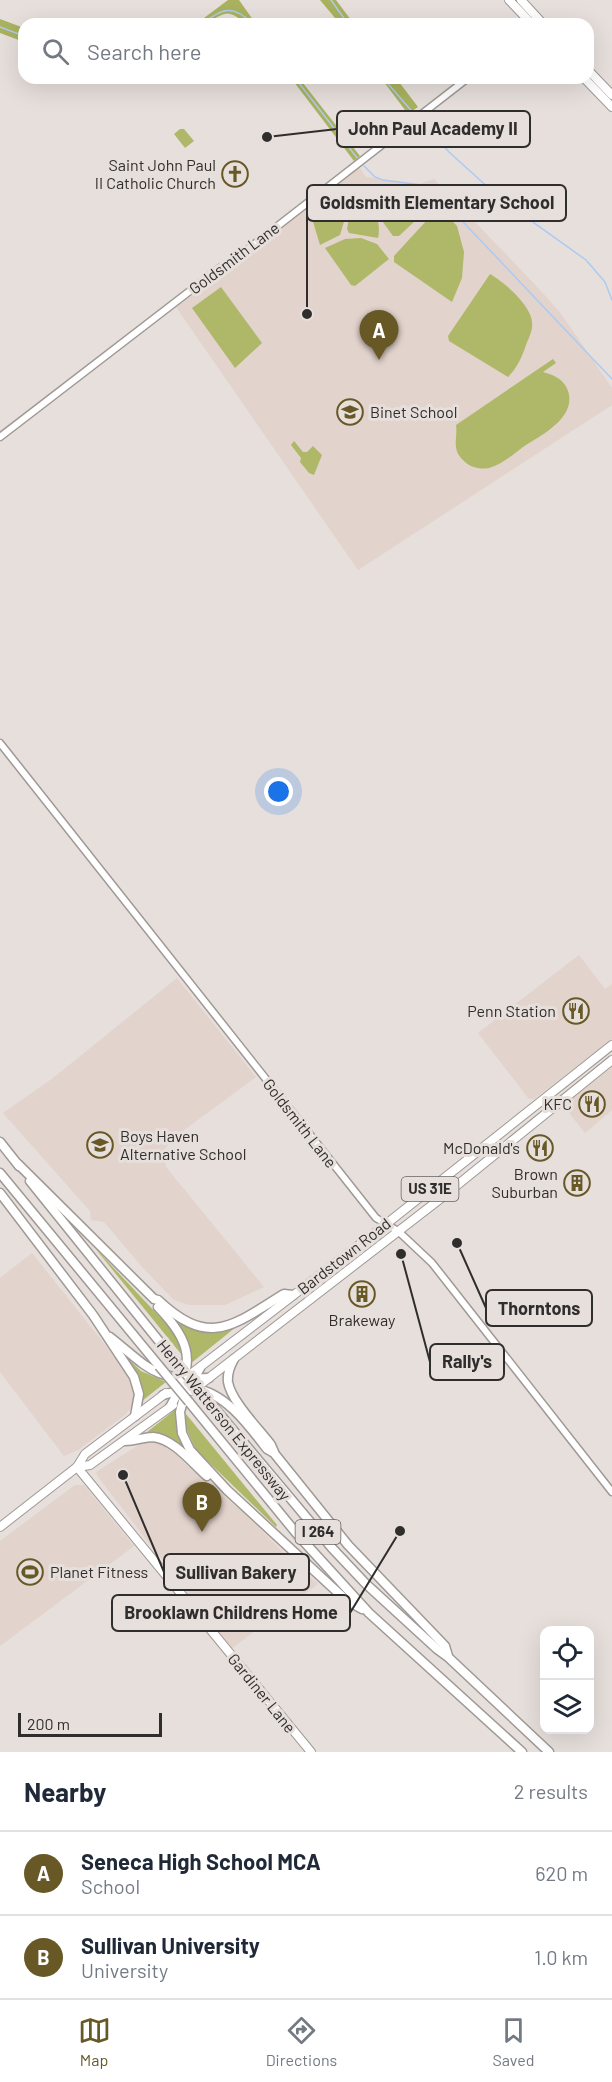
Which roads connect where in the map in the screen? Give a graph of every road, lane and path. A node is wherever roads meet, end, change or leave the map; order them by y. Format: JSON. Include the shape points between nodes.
{"nodes":[{"id":1,"x":509,"y":0,"type":"edge"},
{"id":2,"x":521,"y":0,"type":"edge"},
{"id":3,"x":532,"y":18,"type":"edge"},
{"id":4,"x":534,"y":18,"type":"edge"},
{"id":5,"x":594,"y":76,"type":"edge"},
{"id":6,"x":460,"y":84,"type":"edge"},
{"id":7,"x":590,"y":84,"type":"edge"},
{"id":8,"x":612,"y":95,"type":"edge"},
{"id":9,"x":612,"y":107,"type":"edge"},
{"id":10,"x":0,"y":437,"type":"edge"},
{"id":11,"x":0,"y":743,"type":"edge"},
{"id":12,"x":612,"y":1045,"type":"edge"},
{"id":13,"x":612,"y":1060,"type":"edge"},
{"id":14,"x":0,"y":1142,"type":"edge"},
{"id":15,"x":486,"y":1144,"type":"junction"},
{"id":16,"x":492,"y":1156,"type":"junction"},
{"id":17,"x":18,"y":1164,"type":"junction"},
{"id":18,"x":0,"y":1173,"type":"edge"},
{"id":19,"x":0,"y":1193,"type":"edge"},
{"id":20,"x":385,"y":1225,"type":"junction"},
{"id":21,"x":398,"y":1231,"type":"junction"},
{"id":22,"x":293,"y":1295,"type":"junction"},
{"id":23,"x":154,"y":1299,"type":"junction"},
{"id":24,"x":107,"y":1335,"type":"junction"},
{"id":25,"x":234,"y":1359,"type":"junction"},
{"id":26,"x":200,"y":1368,"type":"joint"},
{"id":27,"x":209,"y":1378,"type":"junction"},
{"id":28,"x":188,"y":1379,"type":"junction"},
{"id":29,"x":190,"y":1393,"type":"junction"},
{"id":30,"x":163,"y":1395,"type":"junction"},
{"id":31,"x":170,"y":1407,"type":"joint"},
{"id":32,"x":135,"y":1416,"type":"junction"},
{"id":33,"x":125,"y":1440,"type":"junction"},
{"id":34,"x":274,"y":1453,"type":"junction"},
{"id":35,"x":77,"y":1467,"type":"junction"},
{"id":36,"x":226,"y":1490,"type":"junction"},
{"id":37,"x":612,"y":1492,"type":"edge"},
{"id":38,"x":0,"y":1527,"type":"edge"},
{"id":39,"x":369,"y":1613,"type":"junction"},
{"id":40,"x":448,"y":1657,"type":"junction"},
{"id":41,"x":311,"y":1752,"type":"edge"},
{"id":42,"x":522,"y":1752,"type":"edge"},
{"id":43,"x":549,"y":1752,"type":"edge"}],
"edges":[{"from":1,"to":3,"type":"main road"},
{"from":2,"to":4,"type":"main road"},
{"from":5,"to":8,"type":"main road"},
{"from":6,"to":10,"type":"street","name":"Goldsmith Lane"},
{"from":7,"to":9,"type":"main road"},
{"from":11,"to":20,"type":"street","name":"Goldsmith Lane","via":[[315,1143]]},
{"from":12,"to":15,"type":"main road","name":"Bardstown Road","number":"US 31E"},
{"from":13,"to":16,"type":"main road","name":"Bardstown Road","number":"US 31E"},
{"from":14,"to":17,"type":"highway","name":"Henry Watterson Expressway","number":"I 264"},
{"from":15,"to":16,"type":"main road"},
{"from":15,"to":20,"type":"main road","name":"Bardstown Road","number":"US 31E"},
{"from":16,"to":21,"type":"main road","name":"Bardstown Road","number":"US 31E"},
{"from":17,"to":23,"type":"highway"},
{"from":17,"to":29,"type":"highway","name":"Henry Watterson Expressway","number":"I 264","bridge":true,"via":[[175,1361]]},
{"from":18,"to":29,"type":"highway","name":"Henry Watterson Expressway","number":"I 264","bridge":true,"via":[[159,1366]]},
{"from":19,"to":24,"type":"highway"},
{"from":20,"to":21,"type":"street","name":"Goldsmith Lane"},
{"from":20,"to":22,"type":"main road","name":"Bardstown Road","number":"US 31E"},
{"from":21,"to":25,"type":"main road","name":"Bardstown Road","number":"US 31E"},
{"from":21,"to":37,"type":"street","name":"Goldsmith Lane","via":[[432,1263]]},
{"from":22,"to":23,"type":"highway","via":[[284,1294],[236,1323],[214,1328],[183,1321]]},
{"from":22,"to":26,"type":"main road","name":"Bardstown Road","number":"US 31E"},
{"from":23,"to":28,"type":"highway","via":[[182,1337]]},
{"from":24,"to":28,"type":"highway","via":[[148,1368],[164,1376]]},
{"from":24,"to":32,"type":"highway","via":[[139,1387]]},
{"from":25,"to":27,"type":"main road","name":"Bardstown Road","number":"US 31E"},
{"from":25,"to":34,"type":"highway","via":[[228,1375],[230,1388]]},
{"from":26,"to":28,"type":"highway"},
{"from":27,"to":28,"type":"highway"},
{"from":27,"to":29,"type":"main road","name":"Bardstown Road","number":"US 31E"},
{"from":28,"to":29,"type":"highway"},
{"from":28,"to":30,"type":"main road"},
{"from":29,"to":30,"type":"highway"},
{"from":29,"to":31,"type":"highway"},
{"from":29,"to":34,"type":"highway","via":[[205,1392],[234,1408]]},
{"from":29,"to":36,"type":"highway","via":[[180,1413],[185,1442]]},
{"from":29,"to":39,"type":"highway","name":"Henry Watterson Expressway","number":"I 264","via":[[297,1534]]},
{"from":29,"to":40,"type":"highway","name":"Henry Watterson Expressway","number":"I 264","via":[[332,1548],[388,1605]]},
{"from":30,"to":32,"type":"main road"},
{"from":31,"to":33,"type":"main road"},
{"from":32,"to":35,"type":"main road","via":[[85,1454]]},
{"from":33,"to":35,"type":"main road","via":[[90,1465]]},
{"from":33,"to":36,"type":"highway","via":[[165,1440],[221,1490]]},
{"from":34,"to":40,"type":"highway","via":[[348,1545],[445,1646]]},
{"from":35,"to":38,"type":"main road"},
{"from":35,"to":41,"type":"main road","name":"Gardiner Lane"},
{"from":36,"to":39,"type":"highway","via":[[346,1600]]},
{"from":39,"to":42,"type":"highway","name":"Henry Watterson Expressway","number":"I 264"},
{"from":40,"to":43,"type":"highway","name":"Henry Watterson Expressway","number":"I 264"}]}
